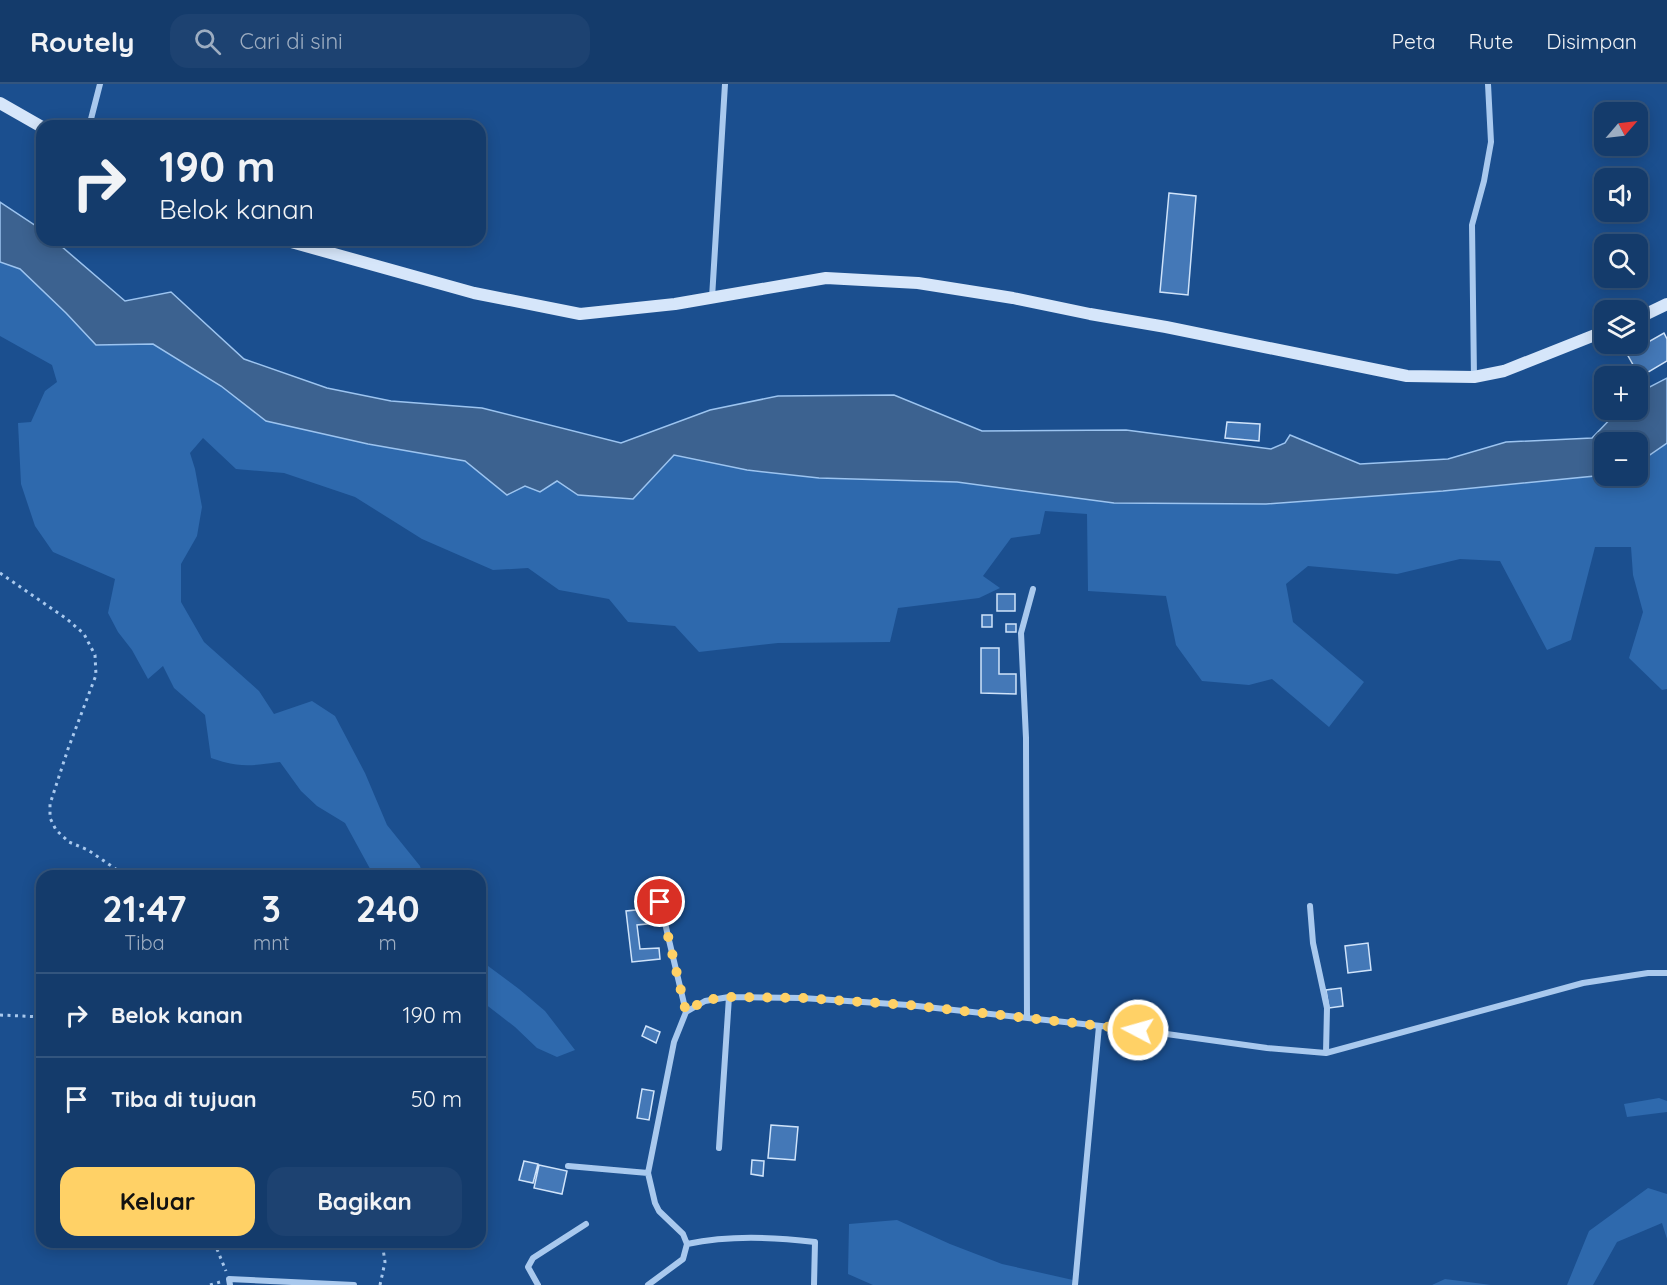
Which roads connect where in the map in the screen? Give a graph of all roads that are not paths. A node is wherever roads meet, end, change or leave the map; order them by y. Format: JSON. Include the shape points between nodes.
{"nodes":[{"id":1,"x":99,"y":84,"type":"edge"},
{"id":2,"x":725,"y":84,"type":"edge"},
{"id":3,"x":1488,"y":84,"type":"edge"},
{"id":4,"x":0,"y":103,"type":"edge"},
{"id":5,"x":91,"y":119,"type":"dead end"},
{"id":6,"x":36,"y":124,"type":"edge"},
{"id":7,"x":306,"y":246,"type":"edge"},
{"id":8,"x":712,"y":298,"type":"junction"},
{"id":9,"x":1667,"y":304,"type":"edge"},
{"id":10,"x":1648,"y":313,"type":"edge"},
{"id":11,"x":1594,"y":335,"type":"edge"},
{"id":12,"x":1474,"y":376,"type":"junction"},
{"id":13,"x":1032,"y":589,"type":"dead end"},
{"id":14,"x":660,"y":902,"type":"dead end"},
{"id":15,"x":1310,"y":906,"type":"dead end"},
{"id":16,"x":1667,"y":973,"type":"edge"},
{"id":17,"x":729,"y":997,"type":"junction"},
{"id":18,"x":686,"y":1012,"type":"junction"},
{"id":19,"x":1027,"y":1018,"type":"junction"},
{"id":20,"x":1099,"y":1026,"type":"junction"},
{"id":21,"x":1326,"y":1053,"type":"junction"},
{"id":22,"x":719,"y":1148,"type":"dead end"},
{"id":23,"x":567,"y":1166,"type":"dead end"},
{"id":24,"x":648,"y":1173,"type":"junction"},
{"id":25,"x":586,"y":1224,"type":"dead end"},
{"id":26,"x":687,"y":1245,"type":"junction"},
{"id":27,"x":230,"y":1282,"type":"edge"},
{"id":28,"x":354,"y":1285,"type":"edge"},
{"id":29,"x":538,"y":1285,"type":"edge"},
{"id":30,"x":648,"y":1285,"type":"edge"},
{"id":31,"x":814,"y":1285,"type":"edge"},
{"id":32,"x":1075,"y":1285,"type":"edge"}],
"edges":[{"from":1,"to":5,"type":"street"},
{"from":2,"to":8,"type":"street"},
{"from":3,"to":12,"type":"street","via":[[1491,142],[1472,225]]},
{"from":4,"to":6,"type":"street"},
{"from":7,"to":8,"type":"street","via":[[474,293],[580,314]]},
{"from":8,"to":12,"type":"street","via":[[826,278],[918,283],[1166,327],[1407,376]]},
{"from":9,"to":10,"type":"street"},
{"from":11,"to":12,"type":"street","via":[[1504,371]]},
{"from":13,"to":19,"type":"street","via":[[1021,633],[1026,738]]},
{"from":14,"to":18,"type":"street"},
{"from":15,"to":21,"type":"street","via":[[1313,943],[1327,1008]]},
{"from":16,"to":21,"type":"street","via":[[1583,983]]},
{"from":17,"to":18,"type":"street","via":[[705,1000]]},
{"from":17,"to":19,"type":"street","via":[[908,1005]]},
{"from":17,"to":22,"type":"street"},
{"from":18,"to":24,"type":"street","via":[[674,1042]]},
{"from":19,"to":20,"type":"street"},
{"from":20,"to":21,"type":"street"},
{"from":20,"to":32,"type":"street"},
{"from":23,"to":24,"type":"street"},
{"from":24,"to":26,"type":"street","via":[[655,1203],[683,1234]]},
{"from":25,"to":29,"type":"street","via":[[533,1258],[528,1268]]},
{"from":26,"to":30,"type":"street","via":[[683,1258]]},
{"from":26,"to":31,"type":"street","via":[[714,1239],[815,1242]]},
{"from":27,"to":28,"type":"street"}]}
